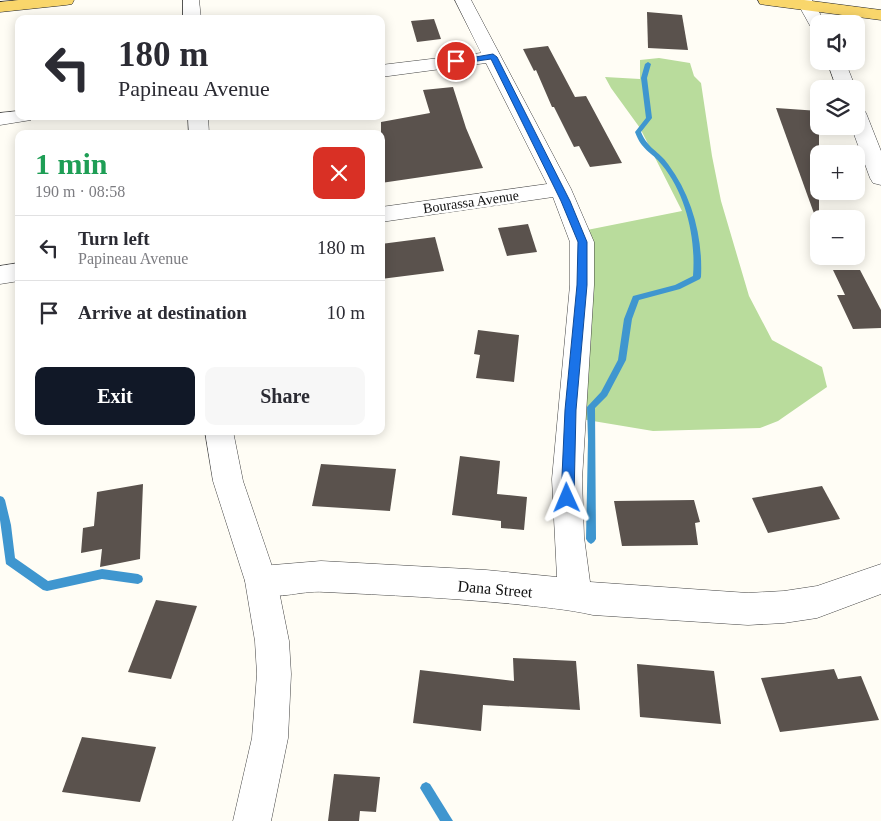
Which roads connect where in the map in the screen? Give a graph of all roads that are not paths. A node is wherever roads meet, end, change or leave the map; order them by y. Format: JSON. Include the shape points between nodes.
{"nodes":[{"id":1,"x":66,"y":0,"type":"edge"},
{"id":2,"x":191,"y":0,"type":"edge"},
{"id":3,"x":463,"y":0,"type":"edge"},
{"id":4,"x":766,"y":0,"type":"edge"},
{"id":5,"x":806,"y":4,"type":"junction"},
{"id":6,"x":0,"y":7,"type":"edge"},
{"id":7,"x":192,"y":15,"type":"edge"},
{"id":8,"x":812,"y":15,"type":"edge"},
{"id":9,"x":881,"y":15,"type":"edge"},
{"id":10,"x":493,"y":57,"type":"junction"},
{"id":11,"x":385,"y":70,"type":"edge"},
{"id":12,"x":15,"y":117,"type":"edge"},
{"id":13,"x":0,"y":119,"type":"edge"},
{"id":14,"x":864,"y":135,"type":"edge"},
{"id":15,"x":881,"y":178,"type":"edge"},
{"id":16,"x":560,"y":189,"type":"junction"},
{"id":17,"x":385,"y":214,"type":"edge"},
{"id":18,"x":15,"y":272,"type":"edge"},
{"id":19,"x":0,"y":274,"type":"edge"},
{"id":20,"x":220,"y":435,"type":"edge"},
{"id":21,"x":881,"y":579,"type":"edge"},
{"id":22,"x":261,"y":581,"type":"junction"},
{"id":23,"x":576,"y":595,"type":"junction"},
{"id":24,"x":252,"y":821,"type":"edge"}],
"edges":[{"from":1,"to":6,"type":"main road"},
{"from":2,"to":7,"type":"street"},
{"from":3,"to":10,"type":"street"},
{"from":4,"to":5,"type":"main road"},
{"from":5,"to":8,"type":"street"},
{"from":5,"to":9,"type":"main road"},
{"from":10,"to":11,"type":"street"},
{"from":10,"to":16,"type":"street"},
{"from":12,"to":13,"type":"street"},
{"from":14,"to":15,"type":"street"},
{"from":16,"to":17,"type":"street","name":"Bourassa Avenue"},
{"from":16,"to":23,"type":"street","via":[[582,242],[582,285],[567,479]]},
{"from":18,"to":19,"type":"street"},
{"from":20,"to":22,"type":"street","via":[[228,481]]},
{"from":21,"to":23,"type":"street","name":"Dana Street","via":[[817,602],[784,607],[738,608],[593,599]]},
{"from":22,"to":23,"type":"street","name":"Dana Street","via":[[330,576]]},
{"from":22,"to":24,"type":"street","via":[[272,641],[274,674],[270,738]]}]}
